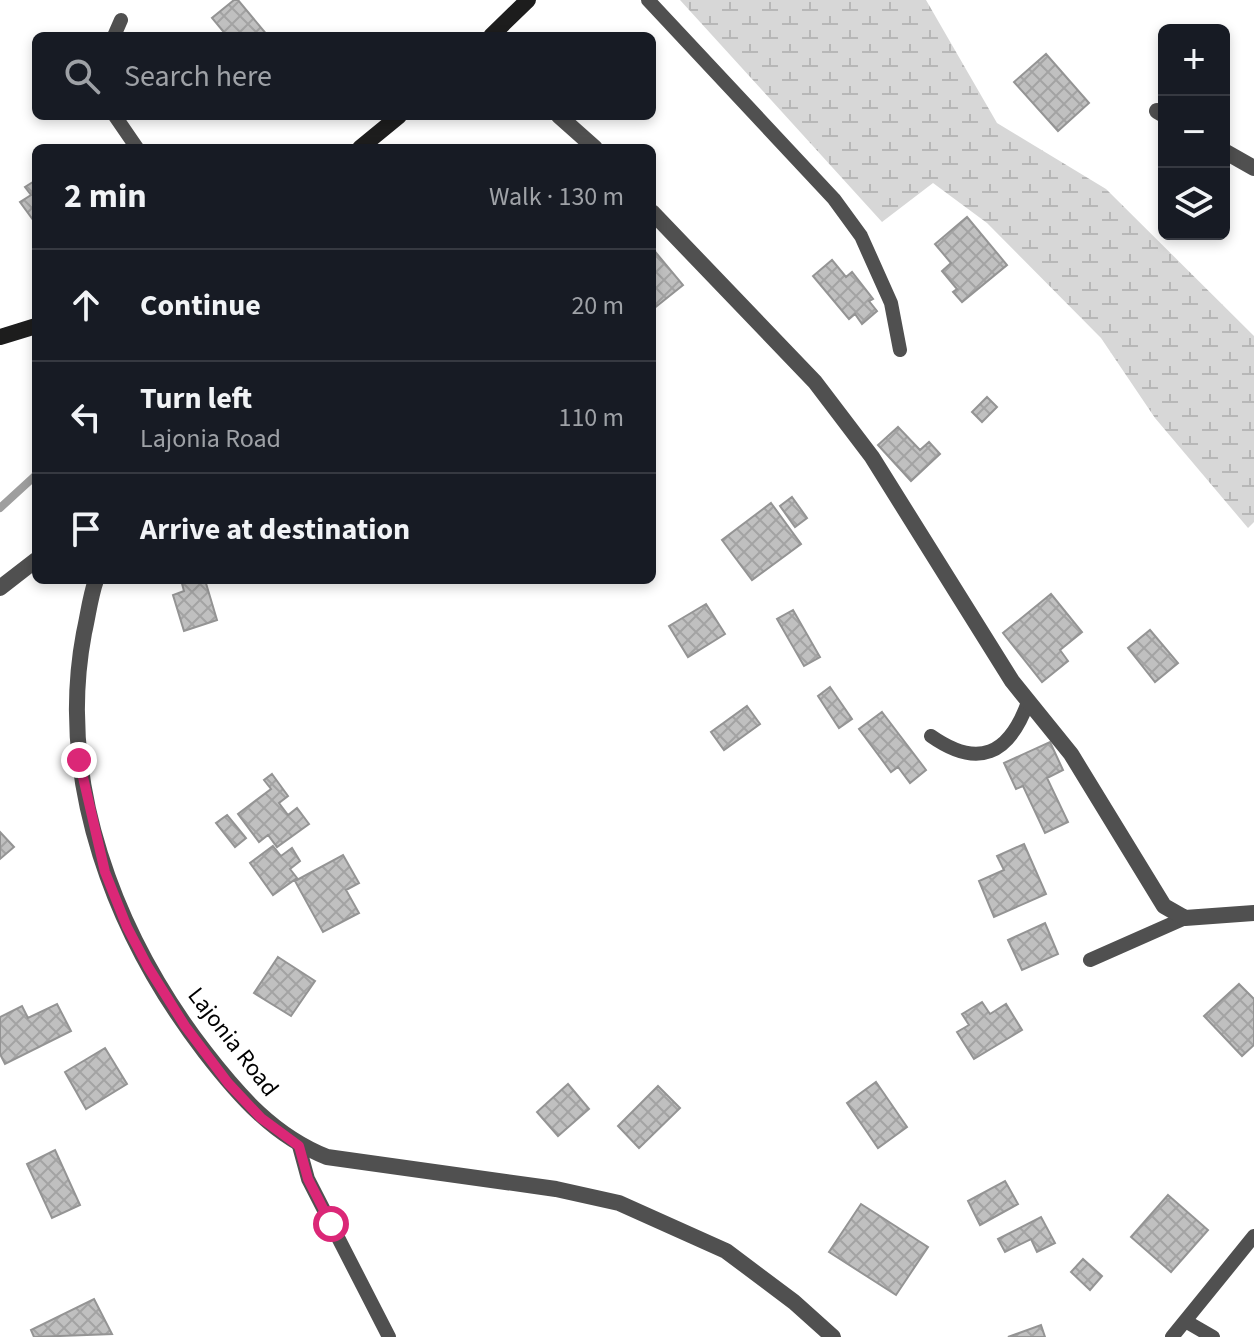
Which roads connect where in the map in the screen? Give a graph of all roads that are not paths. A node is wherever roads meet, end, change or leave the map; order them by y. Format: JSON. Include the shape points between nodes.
{"nodes":[{"id":1,"x":528,"y":0,"type":"edge"},
{"id":2,"x":648,"y":0,"type":"edge"},
{"id":3,"x":121,"y":20,"type":"dead end"},
{"id":4,"x":116,"y":32,"type":"edge"},
{"id":5,"x":495,"y":32,"type":"edge"},
{"id":6,"x":118,"y":120,"type":"edge"},
{"id":7,"x":394,"y":120,"type":"edge"},
{"id":8,"x":564,"y":120,"type":"edge"},
{"id":9,"x":134,"y":144,"type":"edge"},
{"id":10,"x":365,"y":144,"type":"edge"},
{"id":11,"x":590,"y":144,"type":"edge"},
{"id":12,"x":1230,"y":154,"type":"edge"},
{"id":13,"x":1254,"y":168,"type":"edge"},
{"id":14,"x":656,"y":216,"type":"edge"},
{"id":15,"x":32,"y":327,"type":"edge"},
{"id":16,"x":0,"y":337,"type":"edge"},
{"id":17,"x":900,"y":350,"type":"dead end"},
{"id":18,"x":32,"y":563,"type":"edge"},
{"id":19,"x":95,"y":584,"type":"edge"},
{"id":20,"x":0,"y":588,"type":"edge"},
{"id":21,"x":1028,"y":702,"type":"junction"},
{"id":22,"x":931,"y":736,"type":"dead end"},
{"id":23,"x":1254,"y":913,"type":"edge"},
{"id":24,"x":1185,"y":918,"type":"junction"},
{"id":25,"x":1090,"y":960,"type":"dead end"},
{"id":26,"x":299,"y":1146,"type":"junction"},
{"id":27,"x":1254,"y":1236,"type":"edge"},
{"id":28,"x":1187,"y":1322,"type":"junction"},
{"id":29,"x":389,"y":1337,"type":"edge"},
{"id":30,"x":833,"y":1337,"type":"edge"},
{"id":31,"x":1172,"y":1337,"type":"edge"},
{"id":32,"x":1213,"y":1337,"type":"edge"}],
"edges":[{"from":1,"to":5,"type":"main road"},
{"from":2,"to":17,"type":"lane","via":[[834,199],[861,236],[891,303]]},
{"from":3,"to":4,"type":"lane"},
{"from":6,"to":9,"type":"lane"},
{"from":7,"to":10,"type":"main road"},
{"from":8,"to":11,"type":"street"},
{"from":12,"to":13,"type":"street"},
{"from":14,"to":21,"type":"street","via":[[815,382],[872,457]]},
{"from":15,"to":16,"type":"main road"},
{"from":18,"to":20,"type":"street"},
{"from":19,"to":26,"type":"street","name":"Lajonia Road","via":[[75,712],[79,760],[105,872],[127,927],[185,1026],[261,1118]]},
{"from":21,"to":22,"type":"lane","via":[[1020,726],[1003,746],[974,757]]},
{"from":21,"to":24,"type":"street","via":[[1093,787],[1164,906]]},
{"from":23,"to":24,"type":"street"},
{"from":24,"to":25,"type":"lane"},
{"from":26,"to":29,"type":"lane","via":[[308,1179]]},
{"from":26,"to":30,"type":"street","name":"Lajonia Road","via":[[327,1157],[556,1189],[619,1203],[726,1251]]},
{"from":27,"to":28,"type":"lane"},
{"from":28,"to":31,"type":"lane"},
{"from":28,"to":32,"type":"lane"}]}
